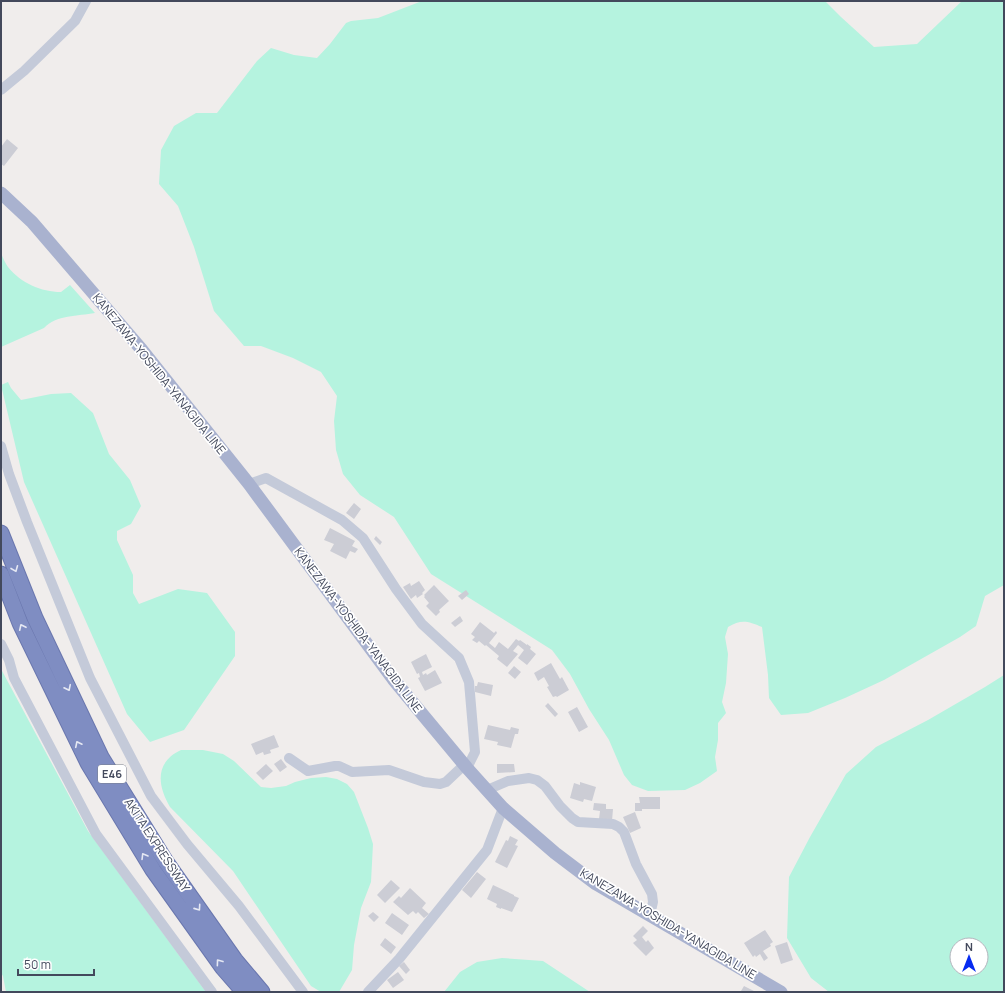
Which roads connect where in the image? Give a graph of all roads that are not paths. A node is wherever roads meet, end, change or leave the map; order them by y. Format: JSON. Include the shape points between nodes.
{"nodes":[{"id":1,"x":86,"y":1,"type":"edge"},
{"id":2,"x":1,"y":90,"type":"edge"},
{"id":3,"x":1,"y":194,"type":"edge"},
{"id":4,"x":1,"y":446,"type":"edge"},
{"id":5,"x":249,"y":484,"type":"junction"},
{"id":6,"x":1,"y":533,"type":"edge"},
{"id":7,"x":1,"y":574,"type":"edge"},
{"id":8,"x":1,"y":644,"type":"edge"},
{"id":9,"x":289,"y":758,"type":"dead end"},
{"id":10,"x":465,"y":767,"type":"junction"},
{"id":11,"x":486,"y":790,"type":"junction"},
{"id":12,"x":503,"y":808,"type":"junction"},
{"id":13,"x":650,"y":916,"type":"junction"},
{"id":14,"x":212,"y":992,"type":"edge"},
{"id":15,"x":244,"y":992,"type":"edge"},
{"id":16,"x":262,"y":992,"type":"edge"},
{"id":17,"x":303,"y":992,"type":"edge"},
{"id":18,"x":368,"y":992,"type":"edge"},
{"id":19,"x":781,"y":992,"type":"edge"}],
"edges":[{"from":1,"to":2,"type":"street","via":[[75,21]]},
{"from":3,"to":5,"type":"main road","name":"KANEZAWA-YOSHIDA-YANAGIDA LINE","via":[[32,222],[142,350]]},
{"from":4,"to":17,"type":"street","via":[[27,522],[90,678],[151,796],[239,906]]},
{"from":5,"to":10,"type":"main road","name":"KANEZAWA-YOSHIDA-YANAGIDA LINE","via":[[393,679]]},
{"from":5,"to":10,"type":"street","via":[[266,478],[342,520],[363,538],[422,624],[459,658],[469,682],[475,752]]},
{"from":6,"to":16,"type":"highway","name":"AKITA EXPRESSWAY","number":"E46","one_way":true,"via":[[35,618],[101,757],[166,862],[235,960]]},
{"from":15,"to":7,"type":"highway","name":"AKITA EXPRESSWAY","number":"E46","one_way":true,"via":[[223,968],[153,870],[88,763],[20,623]]},
{"from":8,"to":14,"type":"street","via":[[14,678],[96,834]]},
{"from":9,"to":10,"type":"street","via":[[308,771],[335,766],[352,772],[389,770],[424,782],[440,784]]},
{"from":10,"to":11,"type":"main road","name":"KANEZAWA-YOSHIDA-YANAGIDA LINE"},
{"from":11,"to":12,"type":"main road","name":"KANEZAWA-YOSHIDA-YANAGIDA LINE"},
{"from":11,"to":13,"type":"street","via":[[508,781],[529,778],[537,780],[578,822],[613,824],[619,827],[624,832],[636,864],[652,894]]},
{"from":12,"to":13,"type":"main road","name":"KANEZAWA-YOSHIDA-YANAGIDA LINE","via":[[596,884]]},
{"from":12,"to":18,"type":"street","via":[[487,850]]},
{"from":13,"to":19,"type":"main road","name":"KANEZAWA-YOSHIDA-YANAGIDA LINE"}]}
